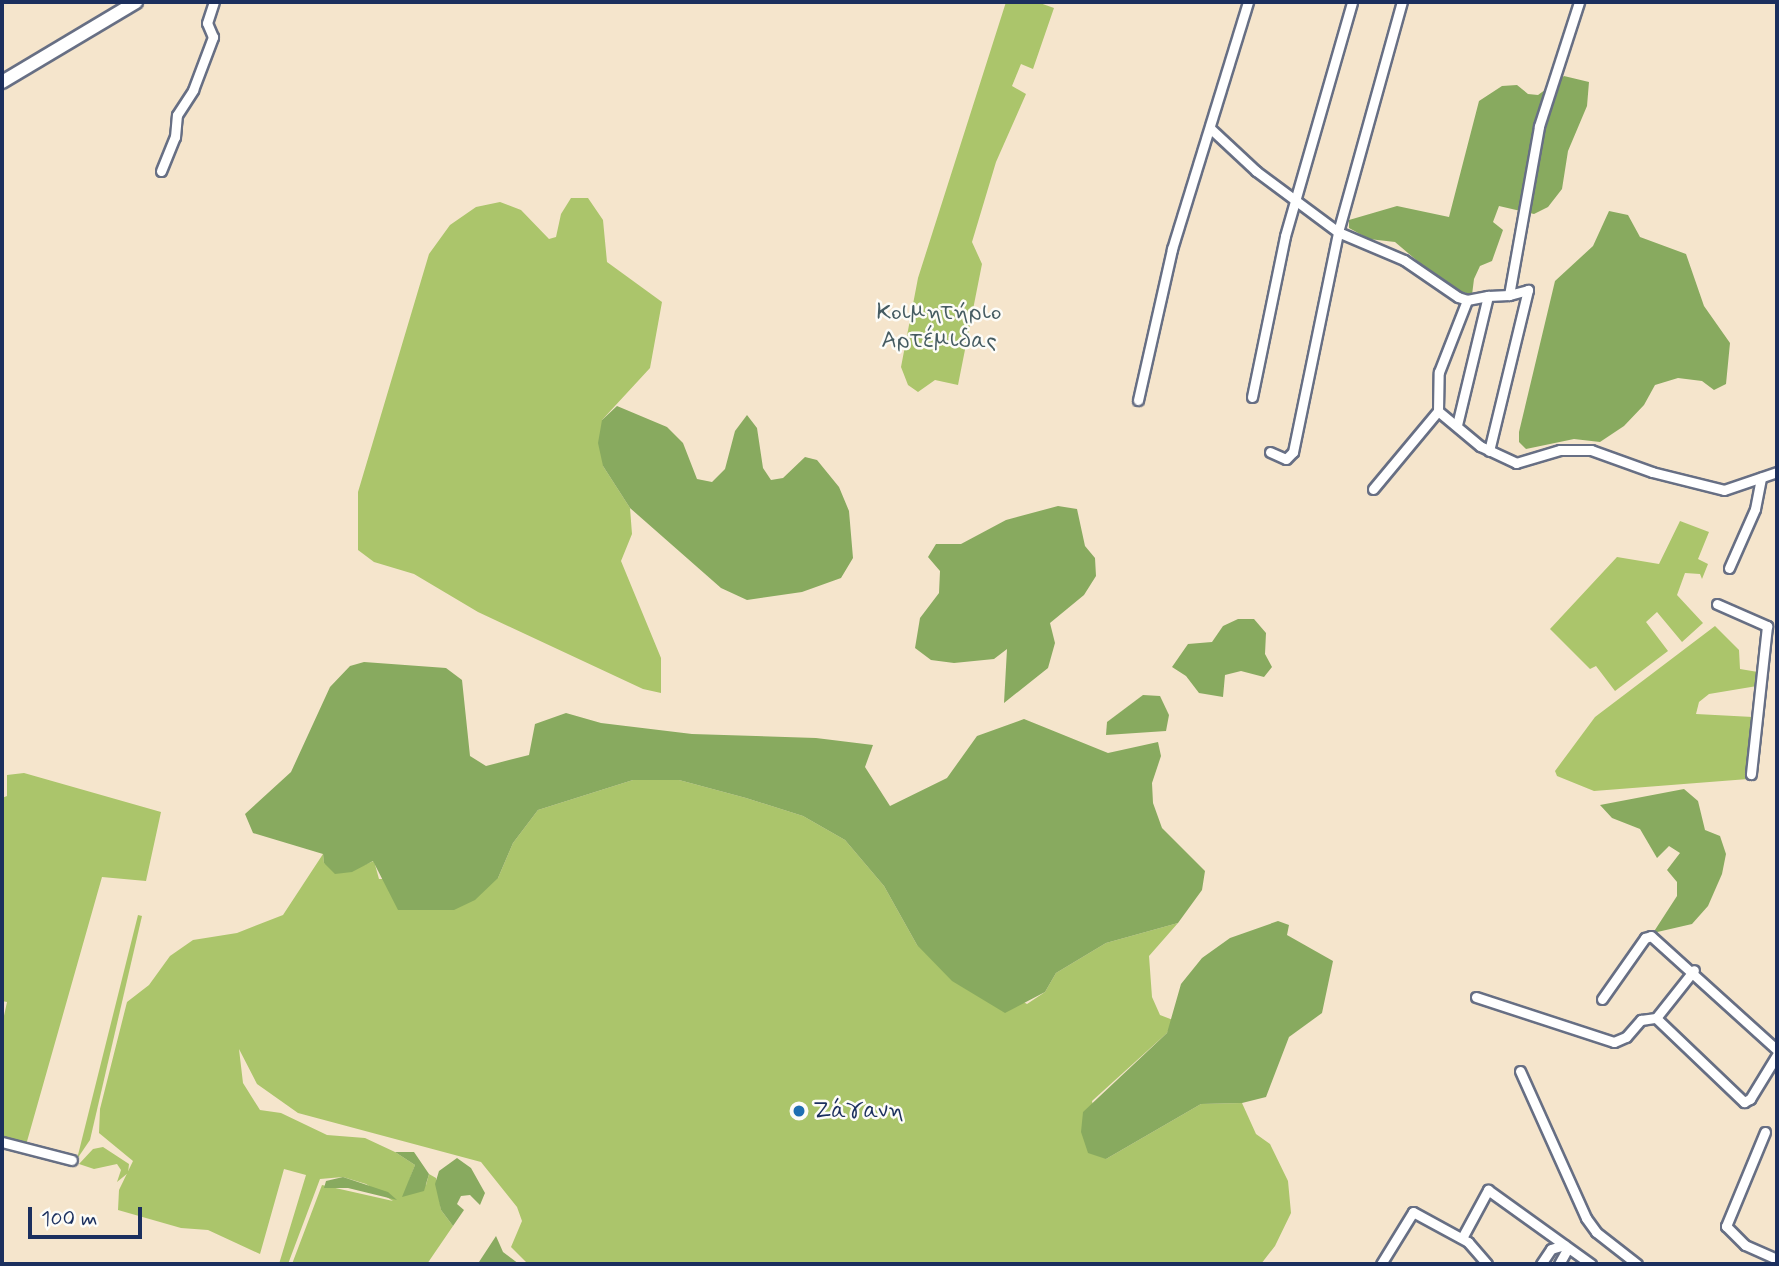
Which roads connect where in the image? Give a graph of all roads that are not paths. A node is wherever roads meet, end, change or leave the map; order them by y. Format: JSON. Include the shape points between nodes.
{"nodes":[{"id":1,"x":136,"y":2,"type":"edge"},
{"id":2,"x":214,"y":2,"type":"edge"},
{"id":3,"x":1248,"y":2,"type":"edge"},
{"id":4,"x":1352,"y":2,"type":"edge"},
{"id":5,"x":1402,"y":2,"type":"edge"},
{"id":6,"x":1579,"y":2,"type":"edge"},
{"id":7,"x":2,"y":82,"type":"edge"},
{"id":8,"x":1211,"y":129,"type":"junction"},
{"id":9,"x":160,"y":171,"type":"dead end"},
{"id":10,"x":1295,"y":202,"type":"junction"},
{"id":11,"x":1338,"y":232,"type":"junction"},
{"id":12,"x":1509,"y":295,"type":"junction"},
{"id":13,"x":1488,"y":296,"type":"junction"},
{"id":14,"x":1467,"y":300,"type":"junction"},
{"id":15,"x":1252,"y":397,"type":"dead end"},
{"id":16,"x":1138,"y":400,"type":"dead end"},
{"id":17,"x":1438,"y":411,"type":"junction"},
{"id":18,"x":1457,"y":425,"type":"junction"},
{"id":19,"x":1489,"y":451,"type":"junction"},
{"id":20,"x":1270,"y":452,"type":"dead end"},
{"id":21,"x":1777,"y":472,"type":"edge"},
{"id":22,"x":1761,"y":478,"type":"junction"},
{"id":23,"x":1373,"y":489,"type":"dead end"},
{"id":24,"x":1729,"y":568,"type":"dead end"},
{"id":25,"x":1717,"y":604,"type":"dead end"},
{"id":26,"x":1751,"y":774,"type":"dead end"},
{"id":27,"x":1694,"y":970,"type":"junction"},
{"id":28,"x":1476,"y":997,"type":"dead end"},
{"id":29,"x":1602,"y":999,"type":"dead end"},
{"id":30,"x":1656,"y":1018,"type":"junction"},
{"id":31,"x":1777,"y":1053,"type":"edge"},
{"id":32,"x":1520,"y":1072,"type":"dead end"},
{"id":33,"x":1765,"y":1132,"type":"dead end"},
{"id":34,"x":2,"y":1142,"type":"edge"},
{"id":35,"x":72,"y":1160,"type":"dead end"},
{"id":36,"x":1462,"y":1238,"type":"junction"},
{"id":37,"x":1566,"y":1246,"type":"junction"},
{"id":38,"x":1777,"y":1256,"type":"edge"},
{"id":39,"x":1381,"y":1264,"type":"edge"},
{"id":40,"x":1487,"y":1264,"type":"edge"},
{"id":41,"x":1541,"y":1264,"type":"edge"},
{"id":42,"x":1559,"y":1264,"type":"edge"},
{"id":43,"x":1591,"y":1264,"type":"edge"},
{"id":44,"x":1637,"y":1264,"type":"edge"}],
"edges":[{"from":1,"to":7,"type":"street"},
{"from":2,"to":9,"type":"street","via":[[207,23],[213,37],[193,90],[177,115],[175,137]]},
{"from":3,"to":8,"type":"street"},
{"from":4,"to":10,"type":"street"},
{"from":5,"to":11,"type":"street"},
{"from":6,"to":12,"type":"street","via":[[1539,126]]},
{"from":8,"to":10,"type":"street"},
{"from":8,"to":16,"type":"street","via":[[1169,260]]},
{"from":10,"to":11,"type":"street"},
{"from":10,"to":15,"type":"street"},
{"from":11,"to":14,"type":"street","via":[[1404,260]]},
{"from":11,"to":20,"type":"street","via":[[1293,452],[1286,459]]},
{"from":12,"to":13,"type":"street"},
{"from":12,"to":19,"type":"street","via":[[1528,290]]},
{"from":13,"to":14,"type":"street"},
{"from":13,"to":18,"type":"street"},
{"from":14,"to":17,"type":"street","via":[[1452,347],[1438,372]]},
{"from":17,"to":18,"type":"street"},
{"from":17,"to":23,"type":"street"},
{"from":18,"to":19,"type":"street"},
{"from":19,"to":22,"type":"street","via":[[1525,464],[1560,450],[1602,452],[1715,490]]},
{"from":21,"to":22,"type":"street"},
{"from":22,"to":24,"type":"street","via":[[1755,509]]},
{"from":25,"to":26,"type":"street","via":[[1767,626]]},
{"from":27,"to":29,"type":"street","via":[[1649,935]]},
{"from":27,"to":30,"type":"street"},
{"from":27,"to":31,"type":"street"},
{"from":28,"to":30,"type":"street","via":[[1614,1042],[1626,1037],[1641,1020]]},
{"from":30,"to":31,"type":"street","via":[[1744,1102],[1750,1100]]},
{"from":32,"to":44,"type":"street","via":[[1586,1218],[1596,1233]]},
{"from":33,"to":38,"type":"street","via":[[1726,1224],[1745,1245]]},
{"from":34,"to":35,"type":"street"},
{"from":36,"to":37,"type":"street","via":[[1488,1190]]},
{"from":36,"to":39,"type":"street","via":[[1413,1212]]},
{"from":36,"to":40,"type":"street"},
{"from":37,"to":41,"type":"street","via":[[1550,1249]]},
{"from":37,"to":42,"type":"street"},
{"from":37,"to":43,"type":"street"}]}
